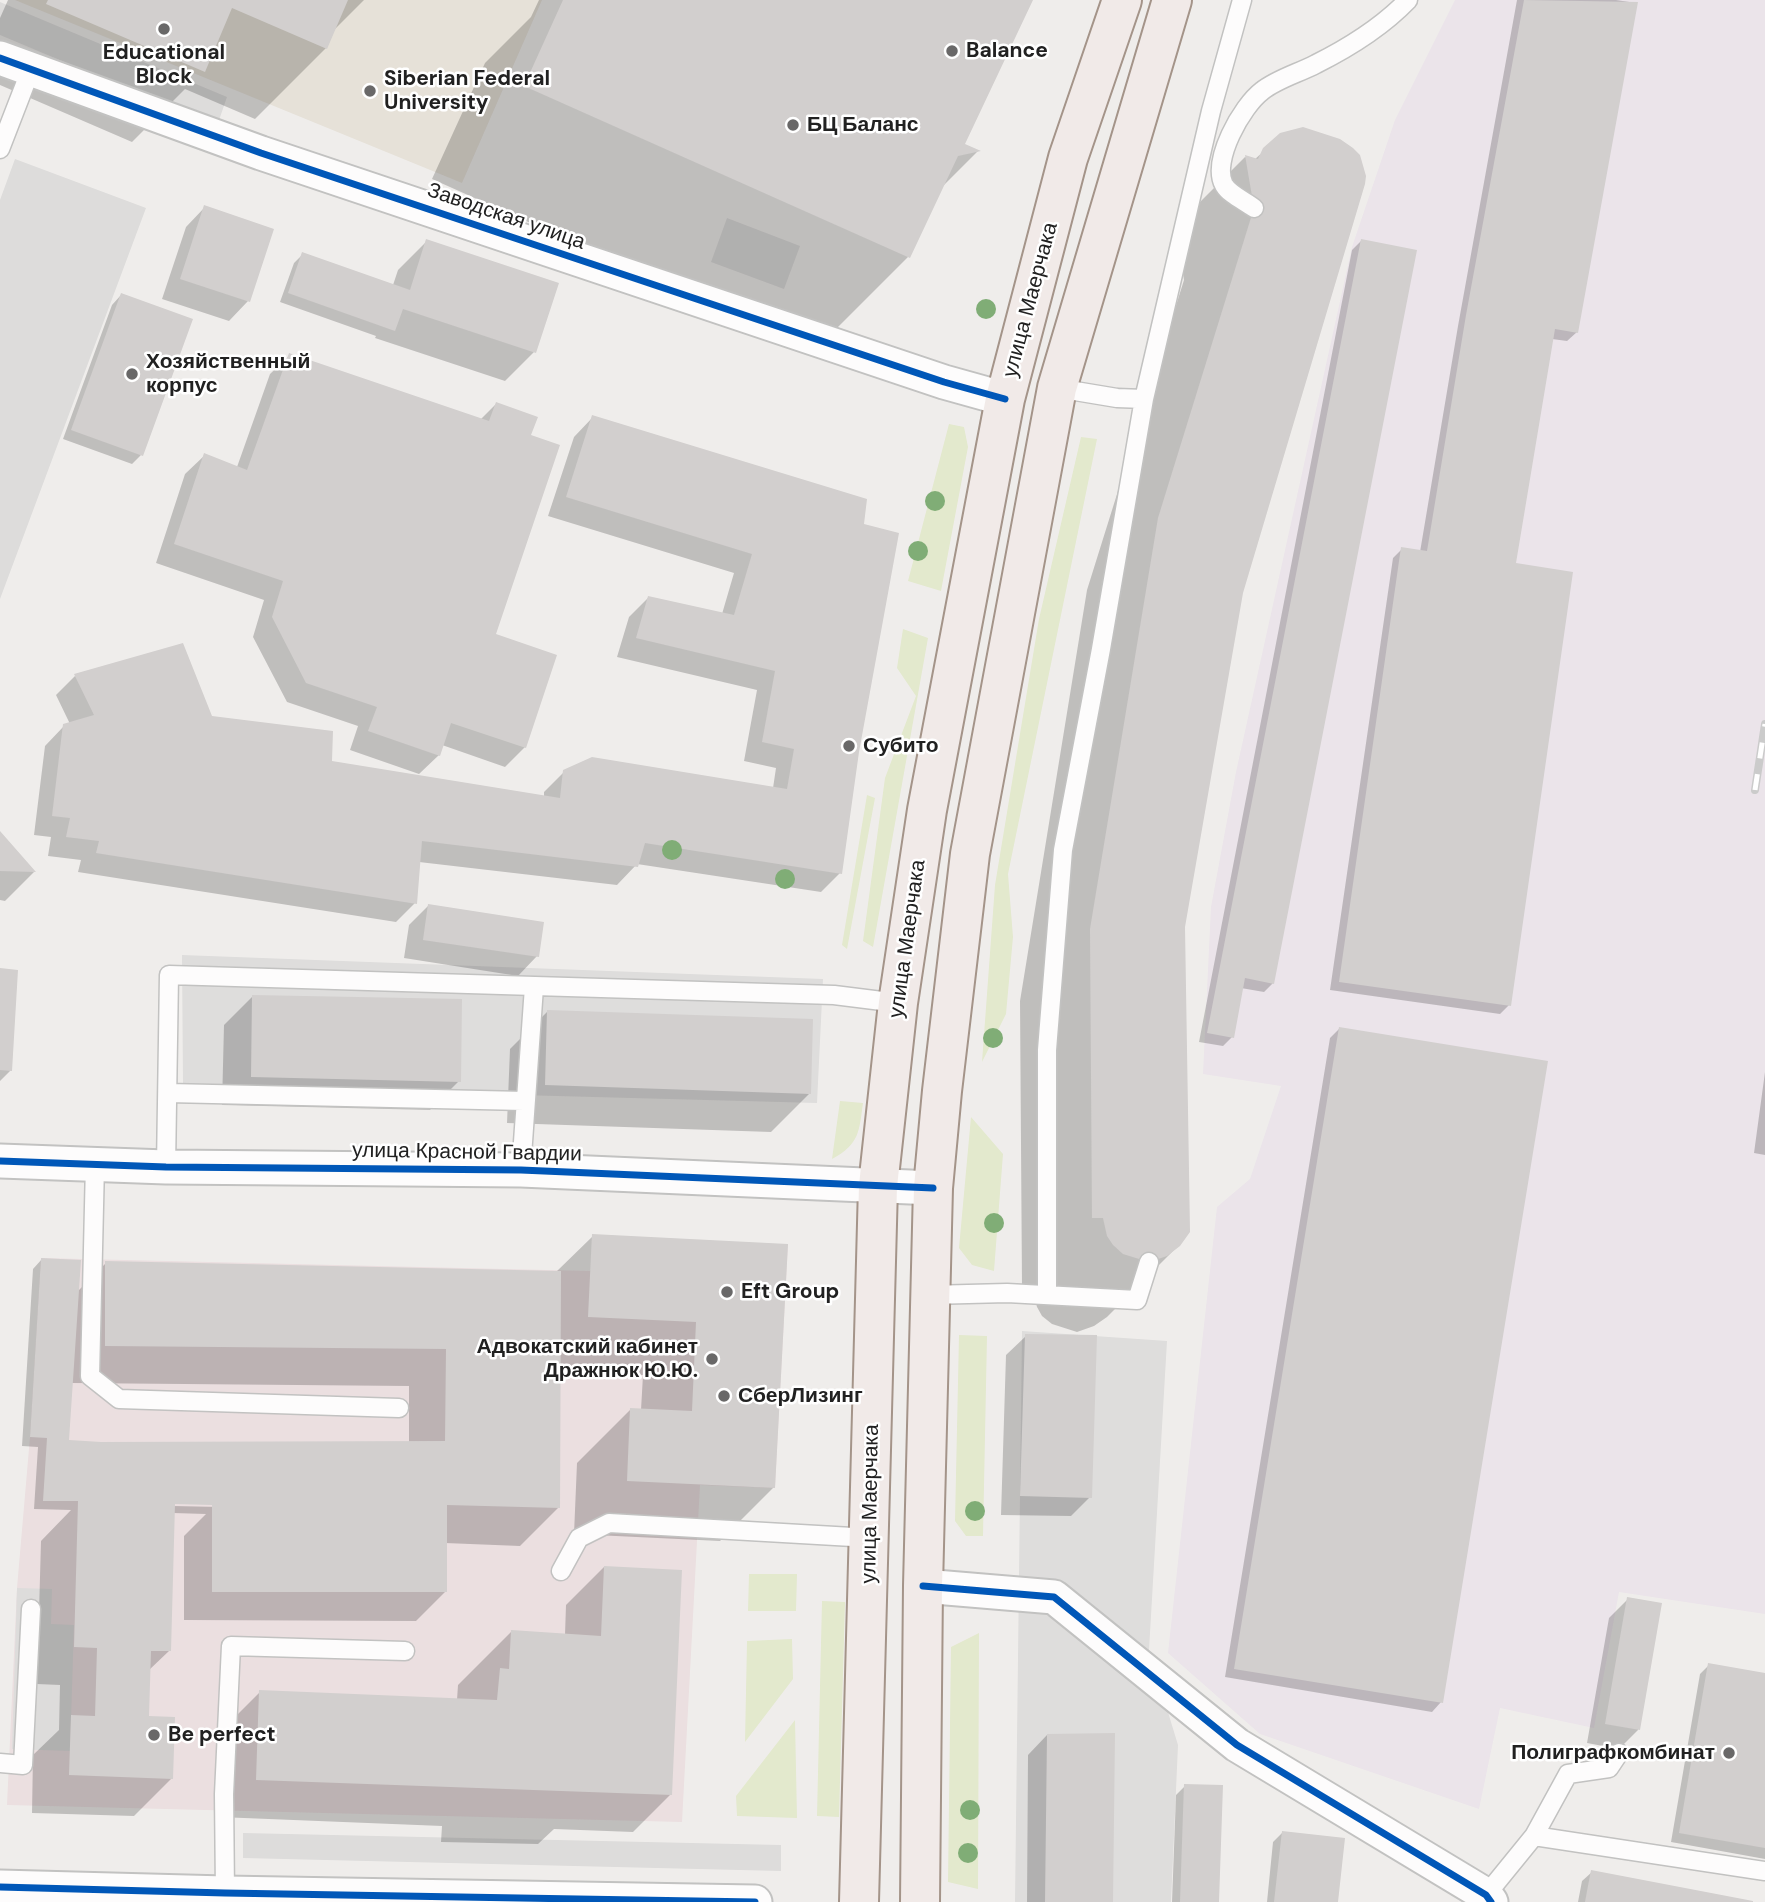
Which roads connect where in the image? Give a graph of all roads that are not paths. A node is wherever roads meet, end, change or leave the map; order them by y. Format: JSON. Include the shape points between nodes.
{"nodes":[{"id":1,"x":1122,"y":0,"type":"edge"},
{"id":2,"x":1172,"y":0,"type":"edge"},
{"id":3,"x":1242,"y":0,"type":"edge"},
{"id":4,"x":1408,"y":0,"type":"edge"},
{"id":5,"x":0,"y":58,"type":"edge"},
{"id":6,"x":31,"y":69,"type":"junction"},
{"id":7,"x":0,"y":149,"type":"edge"},
{"id":8,"x":1254,"y":208,"type":"dead end"},
{"id":9,"x":1057,"y":388,"type":"junction"},
{"id":10,"x":1004,"y":399,"type":"junction"},
{"id":11,"x":1144,"y":399,"type":"junction"},
{"id":12,"x":534,"y":987,"type":"junction"},
{"id":13,"x":898,"y":1003,"type":"junction"},
{"id":14,"x":168,"y":1093,"type":"junction"},
{"id":15,"x":524,"y":1101,"type":"junction"},
{"id":16,"x":0,"y":1161,"type":"edge"},
{"id":17,"x":94,"y":1164,"type":"junction"},
{"id":18,"x":166,"y":1167,"type":"junction"},
{"id":19,"x":521,"y":1170,"type":"junction"},
{"id":20,"x":878,"y":1186,"type":"junction"},
{"id":21,"x":933,"y":1188,"type":"junction"},
{"id":22,"x":1149,"y":1262,"type":"dead end"},
{"id":23,"x":929,"y":1295,"type":"junction"},
{"id":24,"x":1047,"y":1295,"type":"junction"},
{"id":25,"x":398,"y":1408,"type":"dead end"},
{"id":26,"x":870,"y":1538,"type":"junction"},
{"id":27,"x":561,"y":1571,"type":"dead end"},
{"id":28,"x":923,"y":1586,"type":"junction"},
{"id":29,"x":31,"y":1609,"type":"dead end"},
{"id":30,"x":405,"y":1651,"type":"dead end"},
{"id":31,"x":1619,"y":1753,"type":"dead end"},
{"id":32,"x":0,"y":1763,"type":"edge"},
{"id":33,"x":1534,"y":1836,"type":"junction"},
{"id":34,"x":1765,"y":1871,"type":"edge"},
{"id":35,"x":0,"y":1887,"type":"edge"},
{"id":36,"x":225,"y":1893,"type":"junction"},
{"id":37,"x":1488,"y":1898,"type":"edge"},
{"id":38,"x":583,"y":1900,"type":"edge"},
{"id":39,"x":755,"y":1902,"type":"edge"},
{"id":40,"x":859,"y":1902,"type":"edge"},
{"id":41,"x":920,"y":1902,"type":"edge"}],
"edges":[{"from":1,"to":10,"type":"main road","name":"улица Маерчака","via":[[1068,158]]},
{"from":2,"to":9,"type":"main road"},
{"from":3,"to":11,"type":"lane","via":[[1211,111]]},
{"from":4,"to":8,"type":"lane","via":[[1331,57],[1262,91],[1234,126],[1223,151],[1220,176],[1226,188]]},
{"from":5,"to":6,"type":"street","name":"Заводская улица"},
{"from":6,"to":7,"type":"lane"},
{"from":6,"to":10,"type":"street","name":"Заводская улица","via":[[261,153]]},
{"from":9,"to":11,"type":"lane"},
{"from":9,"to":21,"type":"main road","via":[[970,854]]},
{"from":10,"to":13,"type":"main road","name":"улица Маерчака","via":[[927,810]]},
{"from":11,"to":24,"type":"lane","via":[[1063,850],[1047,1050]]},
{"from":12,"to":13,"type":"lane","via":[[834,995]]},
{"from":12,"to":14,"type":"lane","via":[[169,975]]},
{"from":12,"to":15,"type":"lane"},
{"from":13,"to":20,"type":"main road","name":"улица Маерчака"},
{"from":14,"to":15,"type":"lane"},
{"from":14,"to":18,"type":"lane"},
{"from":15,"to":19,"type":"lane"},
{"from":16,"to":17,"type":"street","name":"улица Красной Гвардии"},
{"from":17,"to":18,"type":"street","name":"улица Красной Гвардии"},
{"from":17,"to":25,"type":"lane","via":[[90,1376],[120,1399]]},
{"from":18,"to":19,"type":"street","name":"улица Красной Гвардии"},
{"from":19,"to":20,"type":"street","name":"улица Красной Гвардии"},
{"from":20,"to":21,"type":"street","name":"улица Красной Гвардии"},
{"from":20,"to":26,"type":"main road","name":"улица Маерчака"},
{"from":21,"to":23,"type":"main road"},
{"from":22,"to":24,"type":"lane","via":[[1137,1300]]},
{"from":23,"to":24,"type":"lane"},
{"from":23,"to":28,"type":"main road"},
{"from":26,"to":27,"type":"lane","via":[[608,1523],[579,1538]]},
{"from":26,"to":40,"type":"main road","name":"улица Маерчака"},
{"from":28,"to":37,"type":"street","via":[[1054,1597],[1237,1745]]},
{"from":28,"to":41,"type":"main road"},
{"from":29,"to":32,"type":"lane","via":[[23,1765]]},
{"from":30,"to":36,"type":"lane","via":[[231,1646]]},
{"from":31,"to":33,"type":"lane","via":[[1609,1768],[1568,1774]]},
{"from":33,"to":34,"type":"lane"},
{"from":33,"to":37,"type":"lane"},
{"from":35,"to":36,"type":"street"},
{"from":36,"to":38,"type":"street"},
{"from":38,"to":39,"type":"street"}]}
